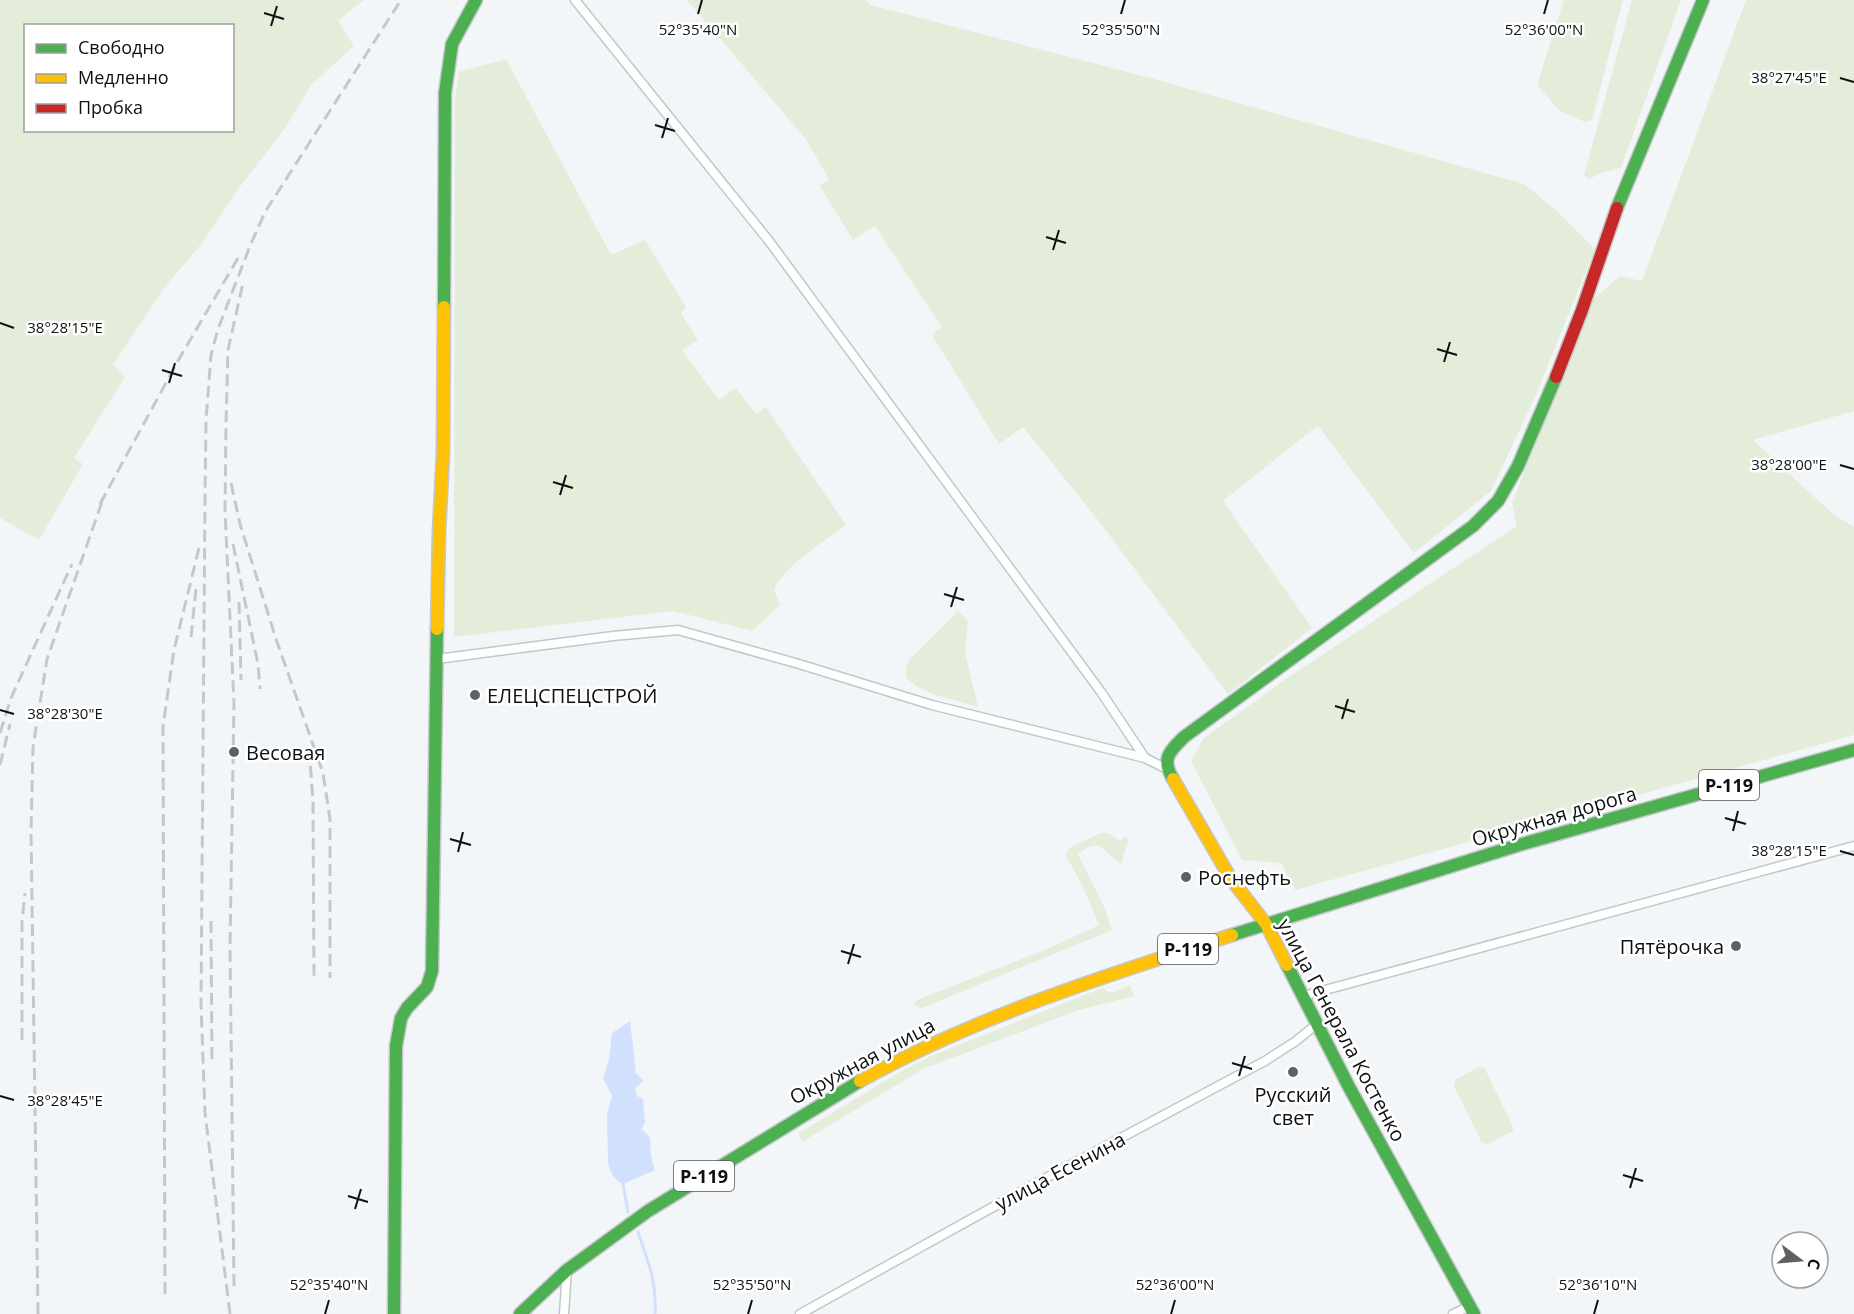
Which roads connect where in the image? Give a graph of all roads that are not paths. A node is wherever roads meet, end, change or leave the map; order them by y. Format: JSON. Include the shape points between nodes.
{"nodes":[{"id":1,"x":476,"y":0,"type":"edge"},
{"id":2,"x":575,"y":0,"type":"edge"},
{"id":3,"x":1703,"y":0,"type":"edge"},
{"id":4,"x":437,"y":659,"type":"junction"},
{"id":5,"x":1854,"y":750,"type":"edge"},
{"id":6,"x":1145,"y":758,"type":"junction"},
{"id":7,"x":1167,"y":770,"type":"junction"},
{"id":8,"x":1854,"y":846,"type":"edge"},
{"id":9,"x":1266,"y":924,"type":"junction"},
{"id":10,"x":1303,"y":996,"type":"junction"},
{"id":11,"x":1317,"y":1024,"type":"junction"},
{"id":12,"x":567,"y":1270,"type":"junction"},
{"id":13,"x":1472,"y":1310,"type":"edge"},
{"id":14,"x":394,"y":1314,"type":"edge"},
{"id":15,"x":520,"y":1314,"type":"edge"},
{"id":16,"x":564,"y":1314,"type":"edge"},
{"id":17,"x":800,"y":1314,"type":"edge"},
{"id":18,"x":1453,"y":1314,"type":"edge"}],
"edges":[{"from":1,"to":4,"type":"main road","via":[[452,44],[445,93],[443,453]]},
{"from":2,"to":6,"type":"street","via":[[770,241],[1101,692]]},
{"from":3,"to":7,"type":"main road","via":[[1617,208],[1547,399],[1498,501],[1473,526],[1184,737],[1169,753]]},
{"from":4,"to":6,"type":"street","via":[[678,630],[932,705]]},
{"from":4,"to":14,"type":"main road","via":[[432,971],[427,987],[401,1018],[396,1046]]},
{"from":5,"to":9,"type":"main road","name":"Окружная дорога","number":"Р-119","via":[[1519,845]]},
{"from":6,"to":7,"type":"street"},
{"from":7,"to":9,"type":"main road","name":"улица Генерала Костенко","via":[[1231,879]]},
{"from":8,"to":10,"type":"street"},
{"from":9,"to":10,"type":"main road","name":"улица Генерала Костенко"},
{"from":9,"to":12,"type":"main road","name":"Окружная улица","number":"Р-119","via":[[1111,974],[959,1031],[892,1063],[648,1212]]},
{"from":10,"to":11,"type":"main road","name":"улица Генерала Костенко"},
{"from":11,"to":13,"type":"main road","name":"улица Генерала Костенко"},
{"from":11,"to":17,"type":"street","name":"улица Есенина","via":[[1265,1061]]},
{"from":12,"to":15,"type":"main road","name":"Окружная улица","number":"Р-119"},
{"from":12,"to":16,"type":"street"},
{"from":13,"to":18,"type":"street"}]}
